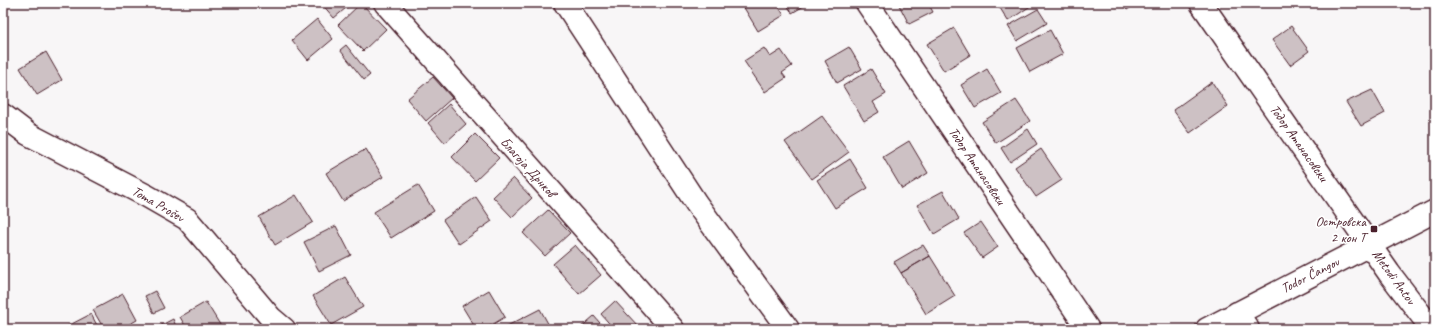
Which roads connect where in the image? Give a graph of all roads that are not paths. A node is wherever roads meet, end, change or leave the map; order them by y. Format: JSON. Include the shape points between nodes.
{"nodes":[{"id":1,"x":385,"y":3,"type":"edge"},
{"id":2,"x":565,"y":3,"type":"edge"},
{"id":3,"x":867,"y":3,"type":"edge"},
{"id":4,"x":1201,"y":3,"type":"edge"},
{"id":5,"x":3,"y":115,"type":"edge"},
{"id":6,"x":1435,"y":212,"type":"edge"},
{"id":7,"x":1370,"y":244,"type":"junction"},
{"id":8,"x":1243,"y":321,"type":"edge"},
{"id":9,"x":284,"y":329,"type":"edge"},
{"id":10,"x":673,"y":329,"type":"edge"},
{"id":11,"x":788,"y":329,"type":"edge"},
{"id":12,"x":1088,"y":329,"type":"edge"},
{"id":13,"x":1207,"y":329,"type":"edge"},
{"id":14,"x":1432,"y":329,"type":"edge"}],
"edges":[{"from":1,"to":10,"type":"street","name":"Благоја Дрнков"},
{"from":2,"to":11,"type":"street","via":[[696,203]]},
{"from":3,"to":12,"type":"street","name":"Тодор Атанасовски"},
{"from":4,"to":7,"type":"street","name":"Тодор Атанасовски"},
{"from":5,"to":9,"type":"street","name":"Toma Prošev","via":[[28,134],[187,219],[271,318]]},
{"from":6,"to":7,"type":"street","name":"Todor Čangov"},
{"from":7,"to":8,"type":"street","name":"Todor Čangov"},
{"from":7,"to":14,"type":"street","name":"Metodi Antov"},
{"from":8,"to":13,"type":"street","name":"Todor Čangov"}]}
